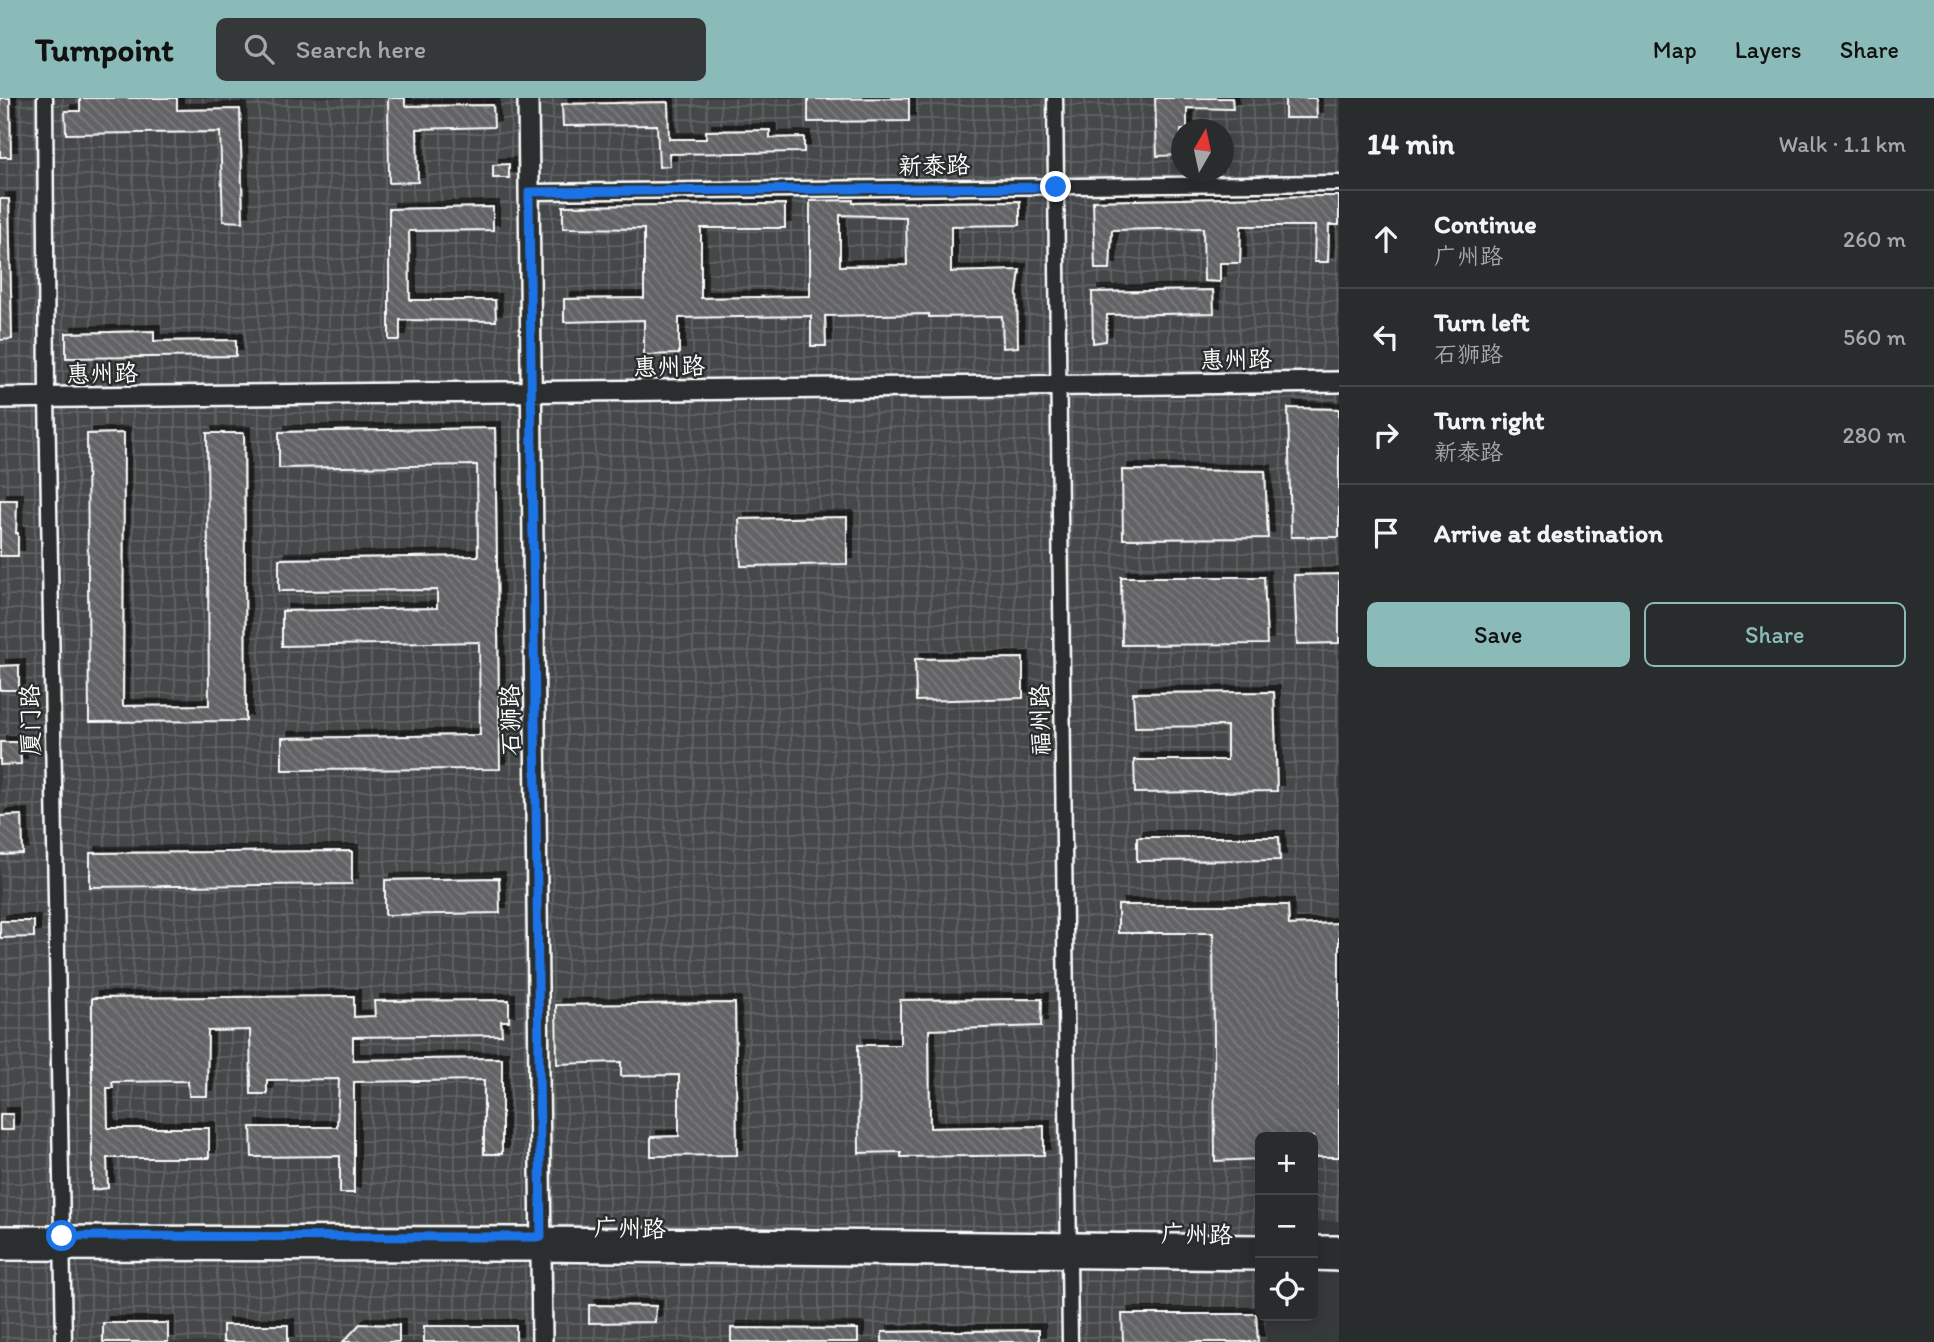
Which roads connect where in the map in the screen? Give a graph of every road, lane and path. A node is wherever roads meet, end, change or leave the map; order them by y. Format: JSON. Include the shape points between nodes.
{"nodes":[{"id":1,"x":45,"y":98,"type":"edge"},
{"id":2,"x":528,"y":98,"type":"edge"},
{"id":3,"x":1055,"y":98,"type":"edge"},
{"id":4,"x":1339,"y":183,"type":"edge"},
{"id":5,"x":1056,"y":187,"type":"junction"},
{"id":6,"x":529,"y":192,"type":"junction"},
{"id":7,"x":1339,"y":382,"type":"edge"},
{"id":8,"x":0,"y":398,"type":"edge"},
{"id":9,"x":0,"y":1236,"type":"edge"},
{"id":10,"x":62,"y":1243,"type":"junction"},
{"id":11,"x":541,"y":1244,"type":"junction"},
{"id":12,"x":1255,"y":1245,"type":"edge"},
{"id":13,"x":1318,"y":1246,"type":"edge"},
{"id":14,"x":1339,"y":1246,"type":"edge"},
{"id":15,"x":0,"y":1250,"type":"edge"},
{"id":16,"x":1069,"y":1250,"type":"junction"},
{"id":17,"x":1255,"y":1260,"type":"edge"},
{"id":18,"x":1318,"y":1260,"type":"edge"},
{"id":19,"x":1339,"y":1261,"type":"edge"},
{"id":20,"x":64,"y":1342,"type":"edge"},
{"id":21,"x":542,"y":1342,"type":"edge"},
{"id":22,"x":1070,"y":1342,"type":"edge"}],
"edges":[{"from":1,"to":10,"type":"street","name":"厦门路"},
{"from":2,"to":6,"type":"street","name":"石狮路"},
{"from":3,"to":5,"type":"street","name":"福州路"},
{"from":4,"to":5,"type":"street","name":"新泰路"},
{"from":5,"to":6,"type":"street","name":"新泰路"},
{"from":5,"to":16,"type":"street","name":"福州路"},
{"from":6,"to":11,"type":"street","name":"石狮路"},
{"from":7,"to":8,"type":"street","name":"惠州路"},
{"from":9,"to":10,"type":"street","name":"广州路"},
{"from":10,"to":11,"type":"street","name":"广州路"},
{"from":10,"to":15,"type":"street","name":"广州路"},
{"from":10,"to":20,"type":"street","name":"厦门路"},
{"from":11,"to":16,"type":"street","name":"广州路"},
{"from":11,"to":21,"type":"street","name":"石狮路"},
{"from":12,"to":16,"type":"street","name":"广州路"},
{"from":13,"to":14,"type":"street"},
{"from":16,"to":17,"type":"street","name":"广州路"},
{"from":16,"to":22,"type":"street","name":"福州路"},
{"from":18,"to":19,"type":"street"}]}
